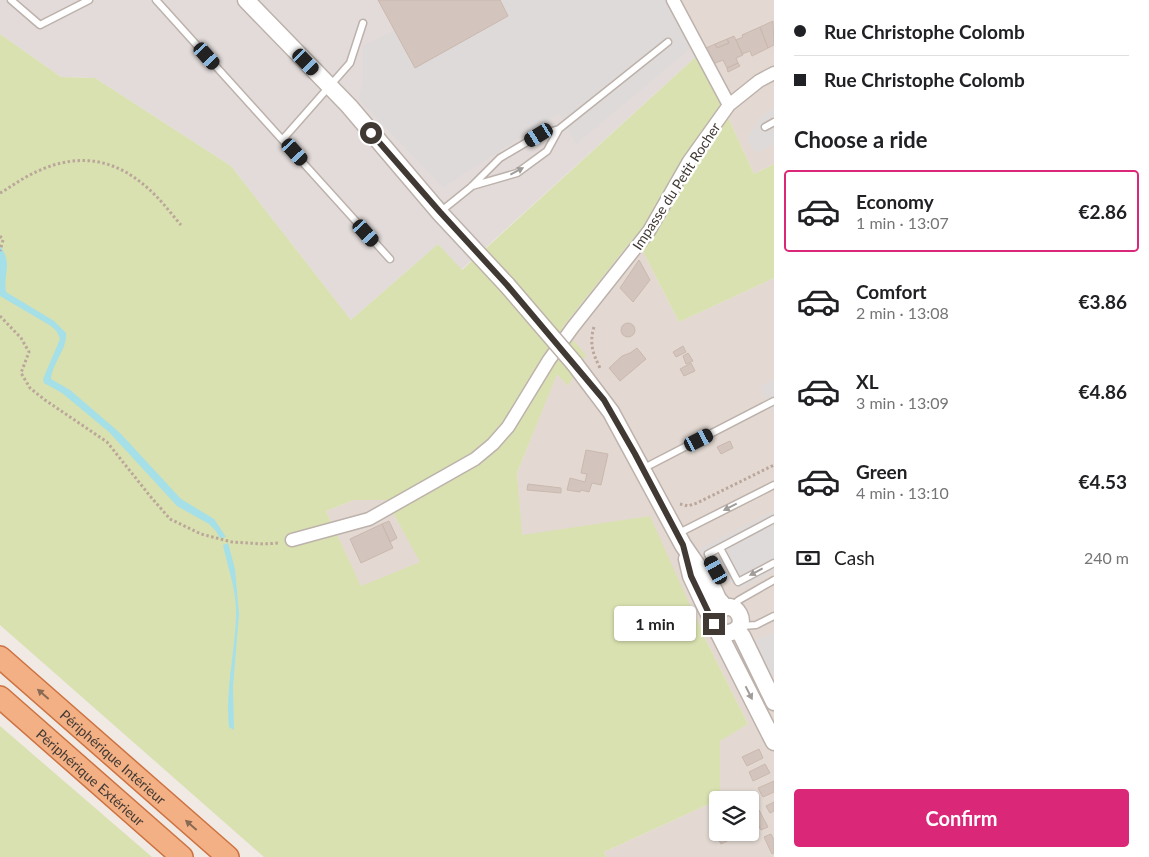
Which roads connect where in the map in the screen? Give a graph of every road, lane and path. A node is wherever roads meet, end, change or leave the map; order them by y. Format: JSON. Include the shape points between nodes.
{"nodes":[{"id":1,"x":11,"y":0,"type":"edge"},
{"id":2,"x":89,"y":0,"type":"edge"},
{"id":3,"x":156,"y":0,"type":"edge"},
{"id":4,"x":246,"y":0,"type":"edge"},
{"id":5,"x":673,"y":0,"type":"edge"},
{"id":6,"x":363,"y":23,"type":"dead end"},
{"id":7,"x":668,"y":42,"type":"dead end"},
{"id":8,"x":774,"y":73,"type":"edge"},
{"id":9,"x":330,"y":87,"type":"junction"},
{"id":10,"x":730,"y":105,"type":"junction"},
{"id":11,"x":774,"y":122,"type":"edge"},
{"id":12,"x":766,"y":127,"type":"dead end"},
{"id":13,"x":559,"y":129,"type":"junction"},
{"id":14,"x":283,"y":139,"type":"junction"},
{"id":15,"x":471,"y":186,"type":"junction"},
{"id":16,"x":0,"y":193,"type":"edge"},
{"id":17,"x":440,"y":212,"type":"junction"},
{"id":18,"x":181,"y":225,"type":"dead end"},
{"id":19,"x":0,"y":236,"type":"edge"},
{"id":20,"x":0,"y":251,"type":"edge"},
{"id":21,"x":390,"y":260,"type":"dead end"},
{"id":22,"x":0,"y":316,"type":"edge"},
{"id":23,"x":598,"y":320,"type":"dead end"},
{"id":24,"x":602,"y":372,"type":"dead end"},
{"id":25,"x":774,"y":401,"type":"edge"},
{"id":26,"x":774,"y":465,"type":"edge"},
{"id":27,"x":641,"y":468,"type":"junction"},
{"id":28,"x":774,"y":485,"type":"edge"},
{"id":29,"x":675,"y":501,"type":"dead end"},
{"id":30,"x":774,"y":519,"type":"edge"},
{"id":31,"x":680,"y":539,"type":"junction"},
{"id":32,"x":292,"y":540,"type":"joint"},
{"id":33,"x":720,"y":548,"type":"junction"},
{"id":34,"x":774,"y":563,"type":"edge"},
{"id":35,"x":774,"y":580,"type":"edge"},
{"id":36,"x":714,"y":590,"type":"junction"},
{"id":37,"x":728,"y":607,"type":"junction"},
{"id":38,"x":774,"y":616,"type":"edge"},
{"id":39,"x":715,"y":627,"type":"junction"},
{"id":40,"x":739,"y":628,"type":"junction"},
{"id":41,"x":0,"y":657,"type":"edge"},
{"id":42,"x":0,"y":697,"type":"edge"},
{"id":43,"x":774,"y":702,"type":"edge"},
{"id":44,"x":774,"y":742,"type":"edge"},
{"id":45,"x":182,"y":857,"type":"edge"},
{"id":46,"x":228,"y":857,"type":"edge"}],
"edges":[{"from":1,"to":2,"type":"lane","via":[[40,25]]},
{"from":3,"to":14,"type":"lane"},
{"from":4,"to":9,"type":"street"},
{"from":5,"to":10,"type":"street"},
{"from":6,"to":9,"type":"lane","via":[[350,63]]},
{"from":7,"to":13,"type":"lane"},
{"from":8,"to":10,"type":"street","name":"Impasse du Petit Rocher"},
{"from":9,"to":14,"type":"lane"},
{"from":9,"to":17,"type":"street"},
{"from":10,"to":32,"type":"street","name":"Impasse du Petit Rocher","via":[[689,161],[650,231],[567,335],[508,427],[493,444],[475,459],[368,519]]},
{"from":11,"to":12,"type":"lane"},
{"from":13,"to":15,"type":"lane","via":[[539,135],[500,158]]},
{"from":15,"to":13,"type":"lane","one_way":true,"via":[[517,173],[547,151]]},
{"from":14,"to":21,"type":"lane"},
{"from":15,"to":17,"type":"lane"},
{"from":16,"to":18,"type":"path","via":[[55,165],[88,160],[109,164],[134,177]]},
{"from":17,"to":27,"type":"street","bridge":true,"via":[[574,363],[611,412]]},
{"from":19,"to":20,"type":"path","via":[[3,240]]},
{"from":22,"to":32,"type":"path","via":[[21,338],[29,352],[21,373],[30,388],[107,442],[170,519],[200,534],[232,542],[263,544]]},
{"from":23,"to":24,"type":"path","via":[[591,341]]},
{"from":25,"to":27,"type":"lane"},
{"from":26,"to":29,"type":"path","via":[[697,503],[688,506]]},
{"from":27,"to":31,"type":"street"},
{"from":28,"to":31,"type":"lane","one_way":true},
{"from":30,"to":33,"type":"lane"},
{"from":31,"to":36,"type":"street"},
{"from":31,"to":39,"type":"street","via":[[691,576]]},
{"from":34,"to":33,"type":"lane","one_way":true,"via":[[738,582]]},
{"from":33,"to":36,"type":"lane","via":[[708,554],[716,570]]},
{"from":35,"to":37,"type":"lane"},
{"from":36,"to":37,"type":"street","via":[[718,599]]},
{"from":37,"to":39,"type":"street","via":[[719,610],[715,616]]},
{"from":37,"to":40,"type":"street","via":[[740,614]]},
{"from":38,"to":40,"type":"lane","via":[[756,625]]},
{"from":39,"to":40,"type":"street","via":[[728,633]]},
{"from":39,"to":44,"type":"street","one_way":true},
{"from":40,"to":43,"type":"street"},
{"from":46,"to":41,"type":"highway","name":"Périphérique Intérieur","one_way":true},
{"from":42,"to":45,"type":"highway","name":"Périphérique Extérieur"}]}
